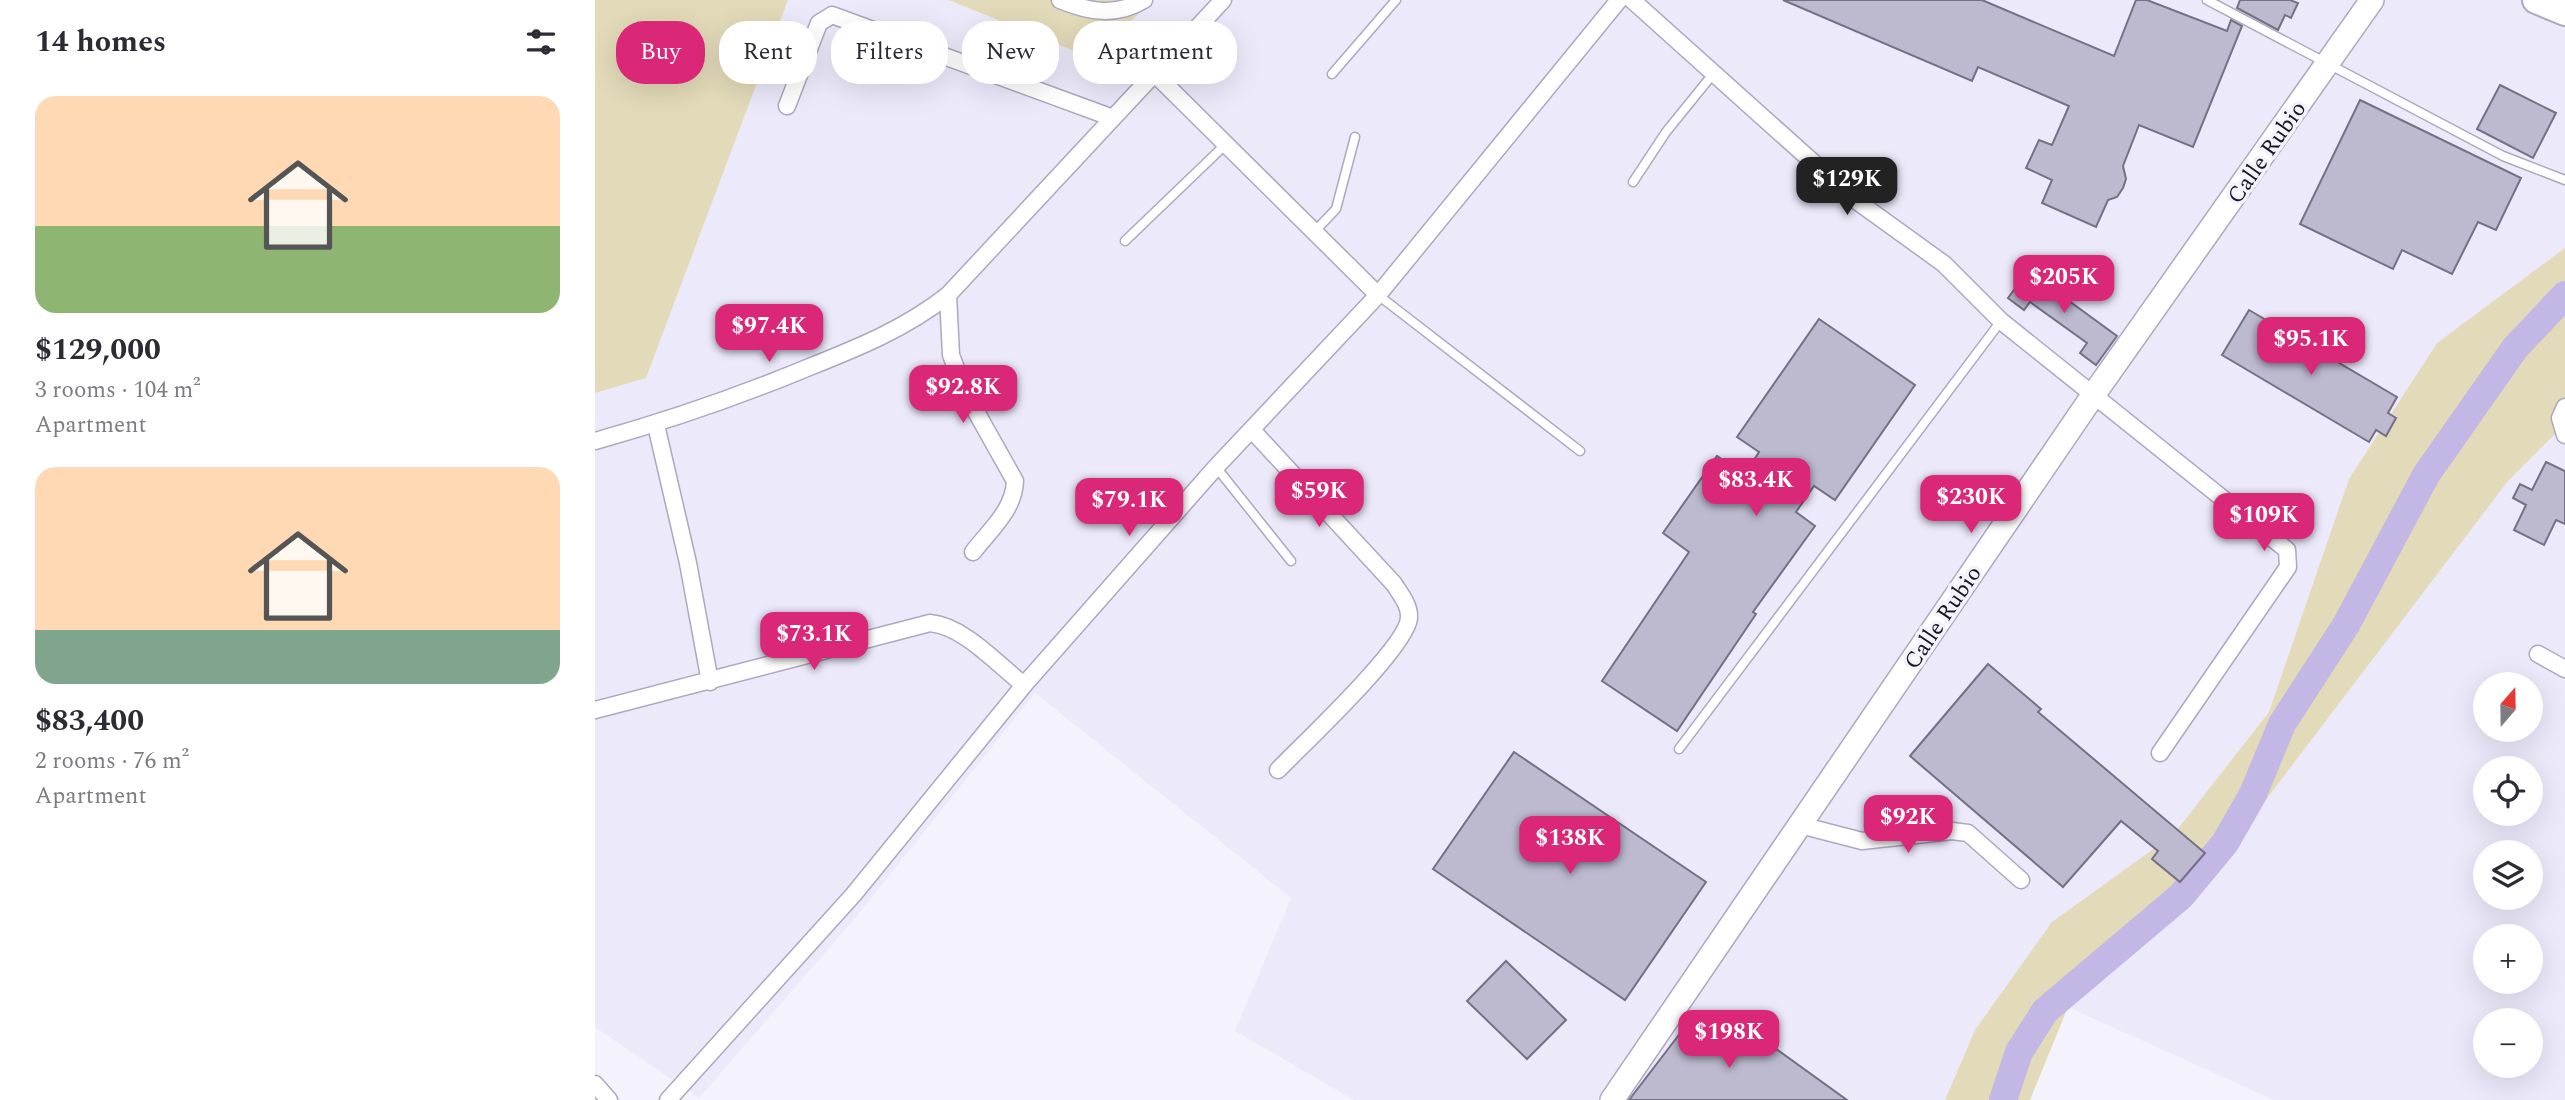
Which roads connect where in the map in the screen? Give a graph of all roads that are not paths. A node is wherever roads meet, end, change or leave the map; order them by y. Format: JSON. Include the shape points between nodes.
{"nodes":[{"id":1,"x":1060,"y":0,"type":"edge"},
{"id":2,"x":1144,"y":0,"type":"edge"},
{"id":3,"x":1223,"y":0,"type":"edge"},
{"id":4,"x":1396,"y":0,"type":"edge"},
{"id":5,"x":1619,"y":0,"type":"edge"},
{"id":6,"x":1632,"y":0,"type":"edge"},
{"id":7,"x":2207,"y":0,"type":"edge"},
{"id":8,"x":2372,"y":0,"type":"edge"},
{"id":9,"x":2536,"y":0,"type":"edge"},
{"id":10,"x":2565,"y":12,"type":"edge"},
{"id":11,"x":1203,"y":21,"type":"edge"},
{"id":12,"x":2328,"y":64,"type":"junction"},
{"id":13,"x":1713,"y":74,"type":"junction"},
{"id":14,"x":1332,"y":75,"type":"dead end"},
{"id":15,"x":1145,"y":84,"type":"edge"},
{"id":16,"x":1164,"y":84,"type":"edge"},
{"id":17,"x":786,"y":106,"type":"dead end"},
{"id":18,"x":1113,"y":118,"type":"junction"},
{"id":19,"x":1355,"y":137,"type":"dead end"},
{"id":20,"x":1226,"y":144,"type":"junction"},
{"id":21,"x":2565,"y":180,"type":"edge"},
{"id":22,"x":1633,"y":182,"type":"dead end"},
{"id":23,"x":1314,"y":232,"type":"junction"},
{"id":24,"x":1125,"y":241,"type":"dead end"},
{"id":25,"x":948,"y":295,"type":"junction"},
{"id":26,"x":1378,"y":295,"type":"junction"},
{"id":27,"x":2001,"y":321,"type":"junction"},
{"id":28,"x":2094,"y":394,"type":"junction"},
{"id":29,"x":2565,"y":407,"type":"edge"},
{"id":30,"x":656,"y":425,"type":"junction"},
{"id":31,"x":1252,"y":429,"type":"junction"},
{"id":32,"x":2565,"y":435,"type":"edge"},
{"id":33,"x":595,"y":441,"type":"edge"},
{"id":34,"x":1580,"y":451,"type":"dead end"},
{"id":35,"x":1216,"y":467,"type":"junction"},
{"id":36,"x":973,"y":552,"type":"dead end"},
{"id":37,"x":1291,"y":561,"type":"dead end"},
{"id":38,"x":2538,"y":654,"type":"dead end"},
{"id":39,"x":2565,"y":669,"type":"edge"},
{"id":40,"x":710,"y":682,"type":"junction"},
{"id":41,"x":1024,"y":685,"type":"junction"},
{"id":42,"x":595,"y":710,"type":"edge"},
{"id":43,"x":1679,"y":749,"type":"dead end"},
{"id":44,"x":2160,"y":753,"type":"dead end"},
{"id":45,"x":1278,"y":770,"type":"dead end"},
{"id":46,"x":1800,"y":825,"type":"junction"},
{"id":47,"x":2021,"y":880,"type":"dead end"},
{"id":48,"x":595,"y":1084,"type":"edge"},
{"id":49,"x":610,"y":1100,"type":"edge"},
{"id":50,"x":668,"y":1100,"type":"edge"},
{"id":51,"x":1612,"y":1100,"type":"edge"}],
"edges":[{"from":1,"to":2,"type":"street","via":[[1113,12]]},
{"from":3,"to":11,"type":"street"},
{"from":4,"to":14,"type":"lane"},
{"from":5,"to":26,"type":"street"},
{"from":6,"to":13,"type":"street"},
{"from":7,"to":12,"type":"lane"},
{"from":8,"to":12,"type":"street","name":"Calle Rubio"},
{"from":9,"to":10,"type":"main road"},
{"from":12,"to":21,"type":"lane","via":[[2503,156]]},
{"from":12,"to":28,"type":"street","name":"Calle Rubio"},
{"from":13,"to":22,"type":"lane"},
{"from":13,"to":27,"type":"street","via":[[1854,199],[1944,264]]},
{"from":15,"to":18,"type":"street"},
{"from":16,"to":20,"type":"street"},
{"from":17,"to":18,"type":"street","via":[[819,23],[832,15]]},
{"from":18,"to":25,"type":"street"},
{"from":19,"to":23,"type":"lane","via":[[1336,209]]},
{"from":20,"to":23,"type":"street"},
{"from":20,"to":24,"type":"lane"},
{"from":23,"to":26,"type":"street"},
{"from":25,"to":30,"type":"street","via":[[917,320],[879,339]]},
{"from":25,"to":36,"type":"street","via":[[951,355],[965,392],[1015,481],[1008,508]]},
{"from":26,"to":31,"type":"street"},
{"from":26,"to":34,"type":"lane"},
{"from":27,"to":28,"type":"street"},
{"from":27,"to":43,"type":"lane"},
{"from":28,"to":44,"type":"street","via":[[2279,542],[2289,558],[2288,567]]},
{"from":28,"to":46,"type":"street","name":"Calle Rubio"},
{"from":29,"to":32,"type":"street","via":[[2560,418]]},
{"from":30,"to":33,"type":"street"},
{"from":30,"to":40,"type":"street"},
{"from":31,"to":35,"type":"street"},
{"from":31,"to":45,"type":"street","via":[[1394,584],[1410,616],[1406,630],[1371,674]]},
{"from":35,"to":37,"type":"lane"},
{"from":35,"to":41,"type":"street"},
{"from":38,"to":39,"type":"street"},
{"from":40,"to":41,"type":"street","via":[[930,623],[945,624]]},
{"from":40,"to":42,"type":"street"},
{"from":41,"to":50,"type":"street","via":[[854,894]]},
{"from":46,"to":47,"type":"street","via":[[1861,841],[1968,833]]},
{"from":46,"to":51,"type":"street","name":"Calle Rubio"},
{"from":48,"to":49,"type":"street"}]}
